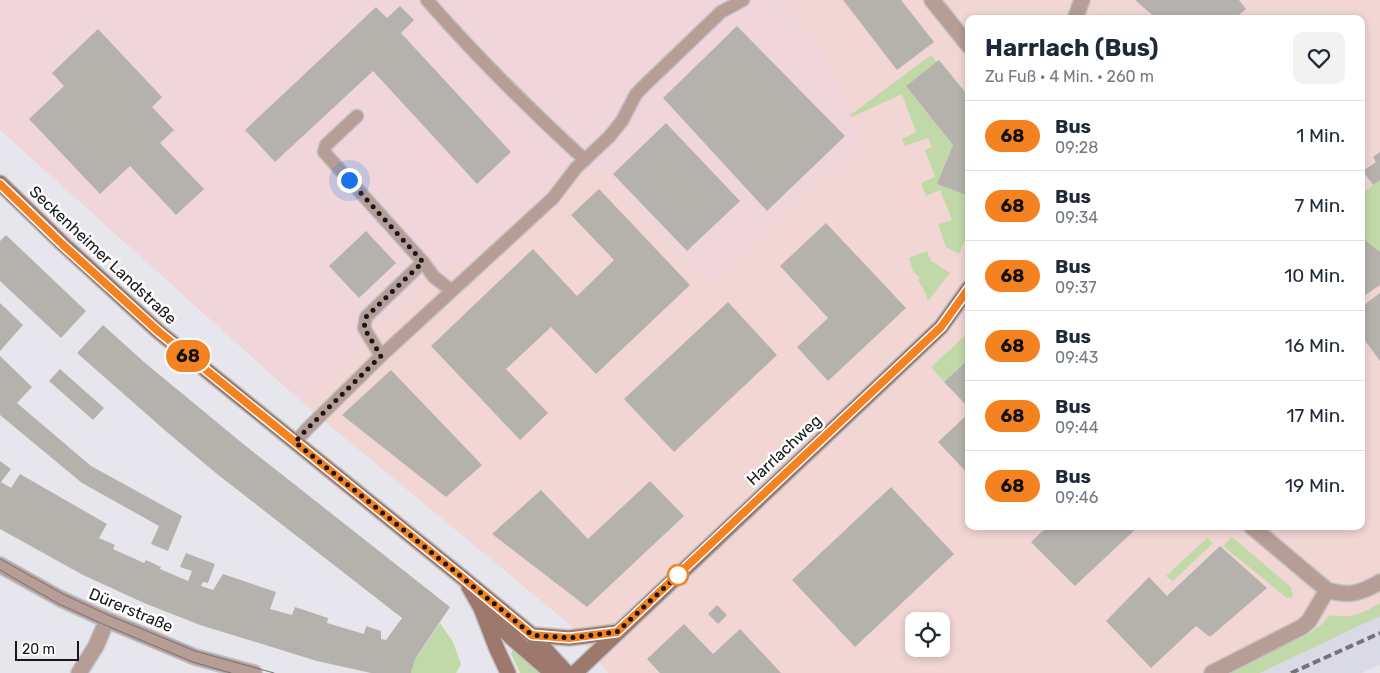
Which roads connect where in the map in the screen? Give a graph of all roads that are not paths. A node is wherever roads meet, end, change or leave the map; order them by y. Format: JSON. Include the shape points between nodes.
{"nodes":[{"id":1,"x":427,"y":0,"type":"edge"},
{"id":2,"x":742,"y":0,"type":"edge"},
{"id":3,"x":932,"y":0,"type":"edge"},
{"id":4,"x":1082,"y":0,"type":"edge"},
{"id":5,"x":1076,"y":15,"type":"edge"},
{"id":6,"x":965,"y":41,"type":"edge"},
{"id":7,"x":357,"y":116,"type":"dead end"},
{"id":8,"x":584,"y":160,"type":"junction"},
{"id":9,"x":0,"y":184,"type":"edge"},
{"id":10,"x":423,"y":262,"type":"junction"},
{"id":11,"x":452,"y":292,"type":"junction"},
{"id":12,"x":965,"y":296,"type":"edge"},
{"id":13,"x":381,"y":356,"type":"junction"},
{"id":14,"x":295,"y":442,"type":"junction"},
{"id":15,"x":1256,"y":530,"type":"edge"},
{"id":16,"x":0,"y":565,"type":"edge"},
{"id":17,"x":463,"y":578,"type":"junction"},
{"id":18,"x":1380,"y":582,"type":"edge"},
{"id":19,"x":1327,"y":590,"type":"junction"},
{"id":20,"x":481,"y":608,"type":"junction"},
{"id":21,"x":107,"y":620,"type":"junction"},
{"id":22,"x":617,"y":632,"type":"junction"},
{"id":23,"x":532,"y":635,"type":"junction"},
{"id":24,"x":79,"y":673,"type":"edge"},
{"id":25,"x":254,"y":673,"type":"edge"},
{"id":26,"x":508,"y":673,"type":"edge"},
{"id":27,"x":552,"y":673,"type":"edge"},
{"id":28,"x":567,"y":673,"type":"edge"},
{"id":29,"x":575,"y":673,"type":"edge"},
{"id":30,"x":1212,"y":673,"type":"edge"}],
"edges":[{"from":1,"to":8,"type":"lane","via":[[495,74]]},
{"from":2,"to":8,"type":"lane","via":[[721,12],[636,94],[622,122]]},
{"from":3,"to":6,"type":"street"},
{"from":4,"to":5,"type":"street"},
{"from":7,"to":10,"type":"lane","via":[[326,145],[324,152]]},
{"from":8,"to":11,"type":"lane","via":[[553,198]]},
{"from":9,"to":14,"type":"main road","name":"Seckenheimer Landstraße","via":[[159,332]]},
{"from":10,"to":11,"type":"lane","via":[[434,277]]},
{"from":10,"to":13,"type":"lane","via":[[366,317],[364,328]]},
{"from":11,"to":13,"type":"lane"},
{"from":12,"to":22,"type":"main road","name":"Harrlachweg","via":[[941,327]]},
{"from":13,"to":14,"type":"lane"},
{"from":14,"to":17,"type":"main road","name":"Seckenheimer Landstraße"},
{"from":15,"to":19,"type":"street"},
{"from":16,"to":21,"type":"street","name":"Dürerstraße"},
{"from":17,"to":20,"type":"main road","name":"Seckenheimer Landstraße"},
{"from":17,"to":23,"type":"main road","name":"Seckenheimer Landstraße"},
{"from":18,"to":19,"type":"street","via":[[1356,593],[1338,594]]},
{"from":19,"to":30,"type":"street","via":[[1302,627]]},
{"from":20,"to":26,"type":"main road","name":"Seckenheimer Landstraße"},
{"from":20,"to":27,"type":"main road"},
{"from":21,"to":24,"type":"street"},
{"from":21,"to":25,"type":"street","name":"Dürerstraße","via":[[195,657]]},
{"from":22,"to":23,"type":"main road","via":[[569,638]]},
{"from":22,"to":29,"type":"main road","name":"Harrlachweg"},
{"from":23,"to":28,"type":"main road","name":"Seckenheimer Landstraße"}]}
